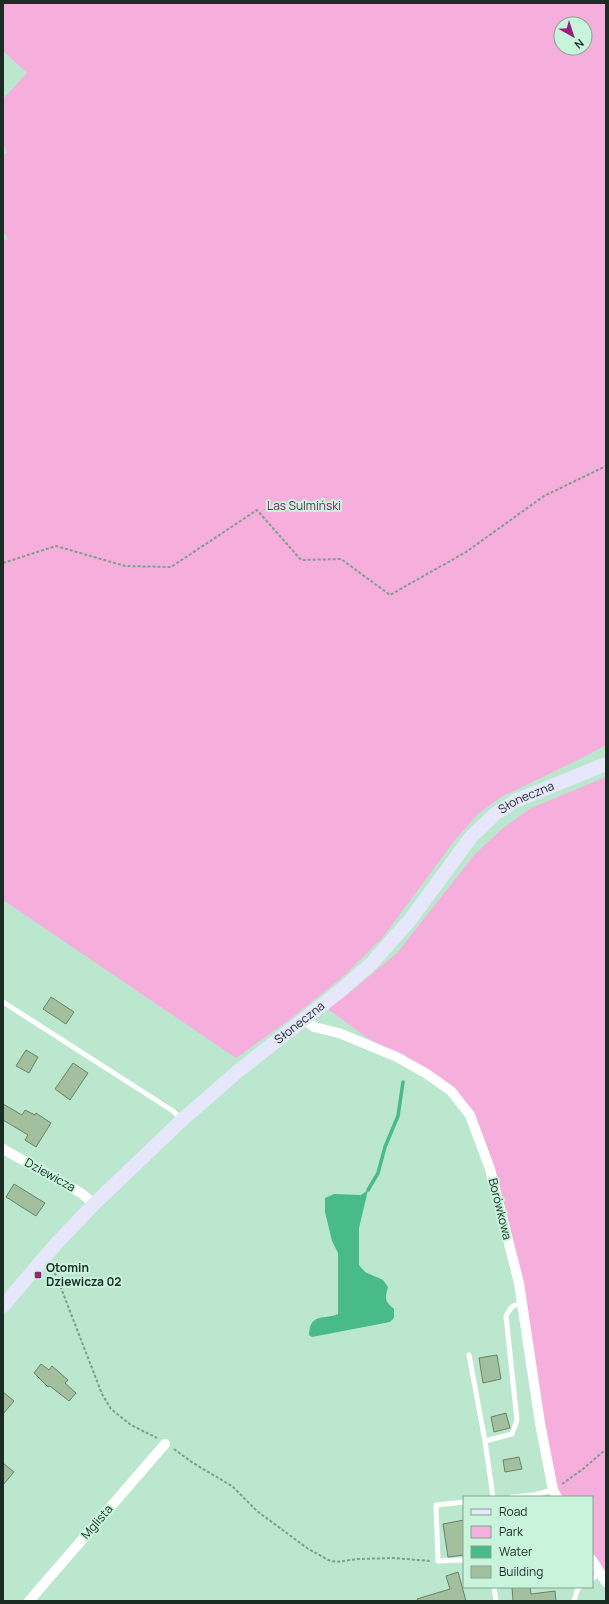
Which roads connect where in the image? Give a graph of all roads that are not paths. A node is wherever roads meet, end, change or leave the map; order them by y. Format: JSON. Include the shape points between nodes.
{"nodes":[{"id":1,"x":606,"y":764,"type":"edge"},
{"id":2,"x":3,"y":1002,"type":"edge"},
{"id":3,"x":304,"y":1019,"type":"junction"},
{"id":4,"x":182,"y":1120,"type":"junction"},
{"id":5,"x":3,"y":1149,"type":"edge"},
{"id":6,"x":94,"y":1204,"type":"junction"},
{"id":7,"x":522,"y":1304,"type":"junction"},
{"id":8,"x":3,"y":1306,"type":"edge"},
{"id":9,"x":469,"y":1355,"type":"dead end"},
{"id":10,"x":485,"y":1441,"type":"junction"},
{"id":11,"x":165,"y":1444,"type":"road end"},
{"id":12,"x":555,"y":1493,"type":"edge"},
{"id":13,"x":493,"y":1496,"type":"edge"},
{"id":14,"x":523,"y":1496,"type":"edge"},
{"id":15,"x":463,"y":1502,"type":"edge"},
{"id":16,"x":463,"y":1560,"type":"edge"},
{"id":17,"x":593,"y":1563,"type":"edge"},
{"id":18,"x":599,"y":1578,"type":"edge"},
{"id":19,"x":494,"y":1588,"type":"edge"},
{"id":20,"x":578,"y":1588,"type":"edge"},
{"id":21,"x":29,"y":1601,"type":"edge"},
{"id":22,"x":496,"y":1601,"type":"edge"},
{"id":23,"x":574,"y":1601,"type":"edge"}],
"edges":[{"from":1,"to":3,"type":"street","name":"Słoneczna","via":[[514,801],[491,817],[471,837],[410,920],[371,964]]},
{"from":2,"to":4,"type":"lane","via":[[174,1111]]},
{"from":3,"to":4,"type":"street","name":"Słoneczna"},
{"from":3,"to":7,"type":"street","name":"Borówkowa","via":[[314,1027],[339,1033],[397,1056],[451,1091],[470,1115],[490,1169]]},
{"from":4,"to":6,"type":"street","name":"Słoneczna"},
{"from":5,"to":6,"type":"street","name":"Dziewicza","via":[[82,1193]]},
{"from":6,"to":8,"type":"street","name":"Słoneczna","via":[[41,1260]]},
{"from":7,"to":10,"type":"lane","via":[[516,1304],[506,1316],[517,1420],[512,1434]]},
{"from":7,"to":12,"type":"street","name":"Borówkowa","via":[[540,1423]]},
{"from":9,"to":10,"type":"lane"},
{"from":10,"to":13,"type":"lane"},
{"from":11,"to":21,"type":"street","name":"Mglista"},
{"from":12,"to":14,"type":"lane"},
{"from":15,"to":16,"type":"lane","via":[[436,1505],[438,1561]]},
{"from":17,"to":18,"type":"street"},
{"from":19,"to":22,"type":"lane"},
{"from":20,"to":23,"type":"lane"}]}
